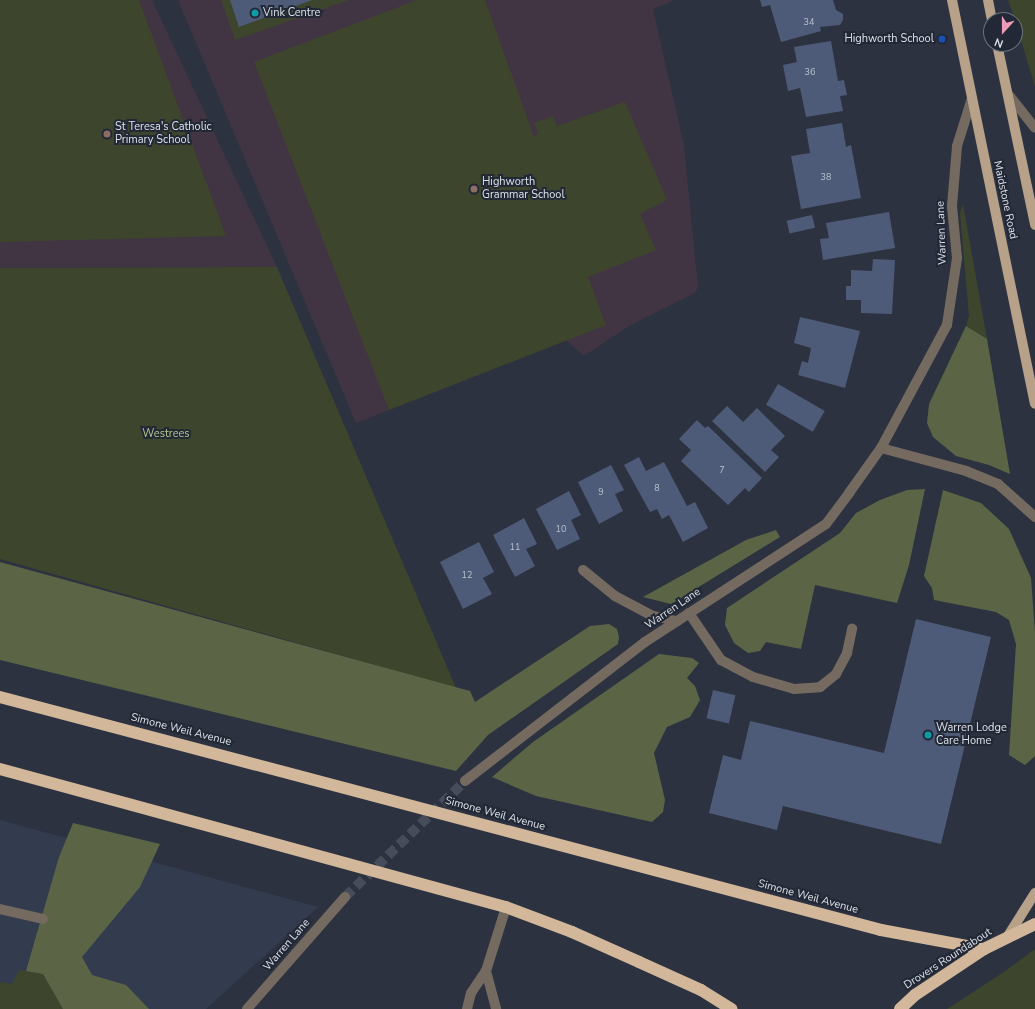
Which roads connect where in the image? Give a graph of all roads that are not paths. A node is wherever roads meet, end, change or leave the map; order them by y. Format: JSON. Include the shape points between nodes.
{"nodes":[{"id":1,"x":952,"y":0,"type":"edge"},
{"id":2,"x":988,"y":0,"type":"edge"},
{"id":3,"x":990,"y":12,"type":"edge"},
{"id":4,"x":999,"y":52,"type":"edge"},
{"id":5,"x":1008,"y":94,"type":"junction"},
{"id":6,"x":972,"y":98,"type":"junction"},
{"id":7,"x":1035,"y":128,"type":"edge"},
{"id":8,"x":1035,"y":225,"type":"edge"},
{"id":9,"x":1035,"y":404,"type":"edge"},
{"id":10,"x":881,"y":448,"type":"junction"},
{"id":11,"x":1035,"y":517,"type":"edge"},
{"id":12,"x":583,"y":570,"type":"dead end"},
{"id":13,"x":689,"y":613,"type":"junction"},
{"id":14,"x":677,"y":621,"type":"junction"},
{"id":15,"x":852,"y":629,"type":"dead end"},
{"id":16,"x":0,"y":697,"type":"edge"},
{"id":17,"x":0,"y":770,"type":"edge"},
{"id":18,"x":465,"y":780,"type":"tunnel mouth"},
{"id":19,"x":1035,"y":893,"type":"edge"},
{"id":20,"x":345,"y":897,"type":"tunnel mouth"},
{"id":21,"x":506,"y":907,"type":"junction"},
{"id":22,"x":0,"y":910,"type":"edge"},
{"id":23,"x":43,"y":919,"type":"dead end"},
{"id":24,"x":1035,"y":924,"type":"edge"},
{"id":25,"x":1008,"y":936,"type":"junction"},
{"id":26,"x":984,"y":949,"type":"junction"},
{"id":27,"x":486,"y":971,"type":"junction"},
{"id":28,"x":247,"y":1009,"type":"edge"},
{"id":29,"x":467,"y":1009,"type":"edge"},
{"id":30,"x":496,"y":1009,"type":"edge"},
{"id":31,"x":731,"y":1009,"type":"edge"},
{"id":32,"x":900,"y":1009,"type":"edge"}],
"edges":[{"from":1,"to":6,"type":"main road","name":"Maidstone Road"},
{"from":2,"to":3,"type":"main road"},
{"from":4,"to":5,"type":"main road"},
{"from":5,"to":7,"type":"street"},
{"from":5,"to":8,"type":"main road"},
{"from":6,"to":9,"type":"main road","name":"Maidstone Road"},
{"from":6,"to":10,"type":"street","name":"Warren Lane","via":[[957,146],[952,206],[957,258],[947,325]]},
{"from":10,"to":11,"type":"street","via":[[966,471],[998,484]]},
{"from":10,"to":13,"type":"street","name":"Warren Lane","via":[[826,524]]},
{"from":12,"to":14,"type":"street","via":[[615,596],[650,615]]},
{"from":13,"to":14,"type":"street","name":"Warren Lane"},
{"from":13,"to":15,"type":"street","via":[[721,660],[754,677],[794,689],[820,687],[836,674],[847,653]]},
{"from":14,"to":18,"type":"street","name":"Warren Lane"},
{"from":16,"to":26,"type":"highway","name":"Simone Weil Avenue","via":[[881,930]]},
{"from":17,"to":21,"type":"highway"},
{"from":19,"to":25,"type":"main road"},
{"from":20,"to":28,"type":"street","name":"Warren Lane"},
{"from":21,"to":27,"type":"street"},
{"from":21,"to":31,"type":"highway","via":[[572,932],[701,990]]},
{"from":22,"to":23,"type":"street"},
{"from":24,"to":25,"type":"highway","name":"Drovers Roundabout"},
{"from":25,"to":26,"type":"highway","name":"Drovers Roundabout"},
{"from":26,"to":32,"type":"highway","name":"Drovers Roundabout","via":[[915,995]]},
{"from":27,"to":29,"type":"street","via":[[471,993]]},
{"from":27,"to":30,"type":"street"}]}
